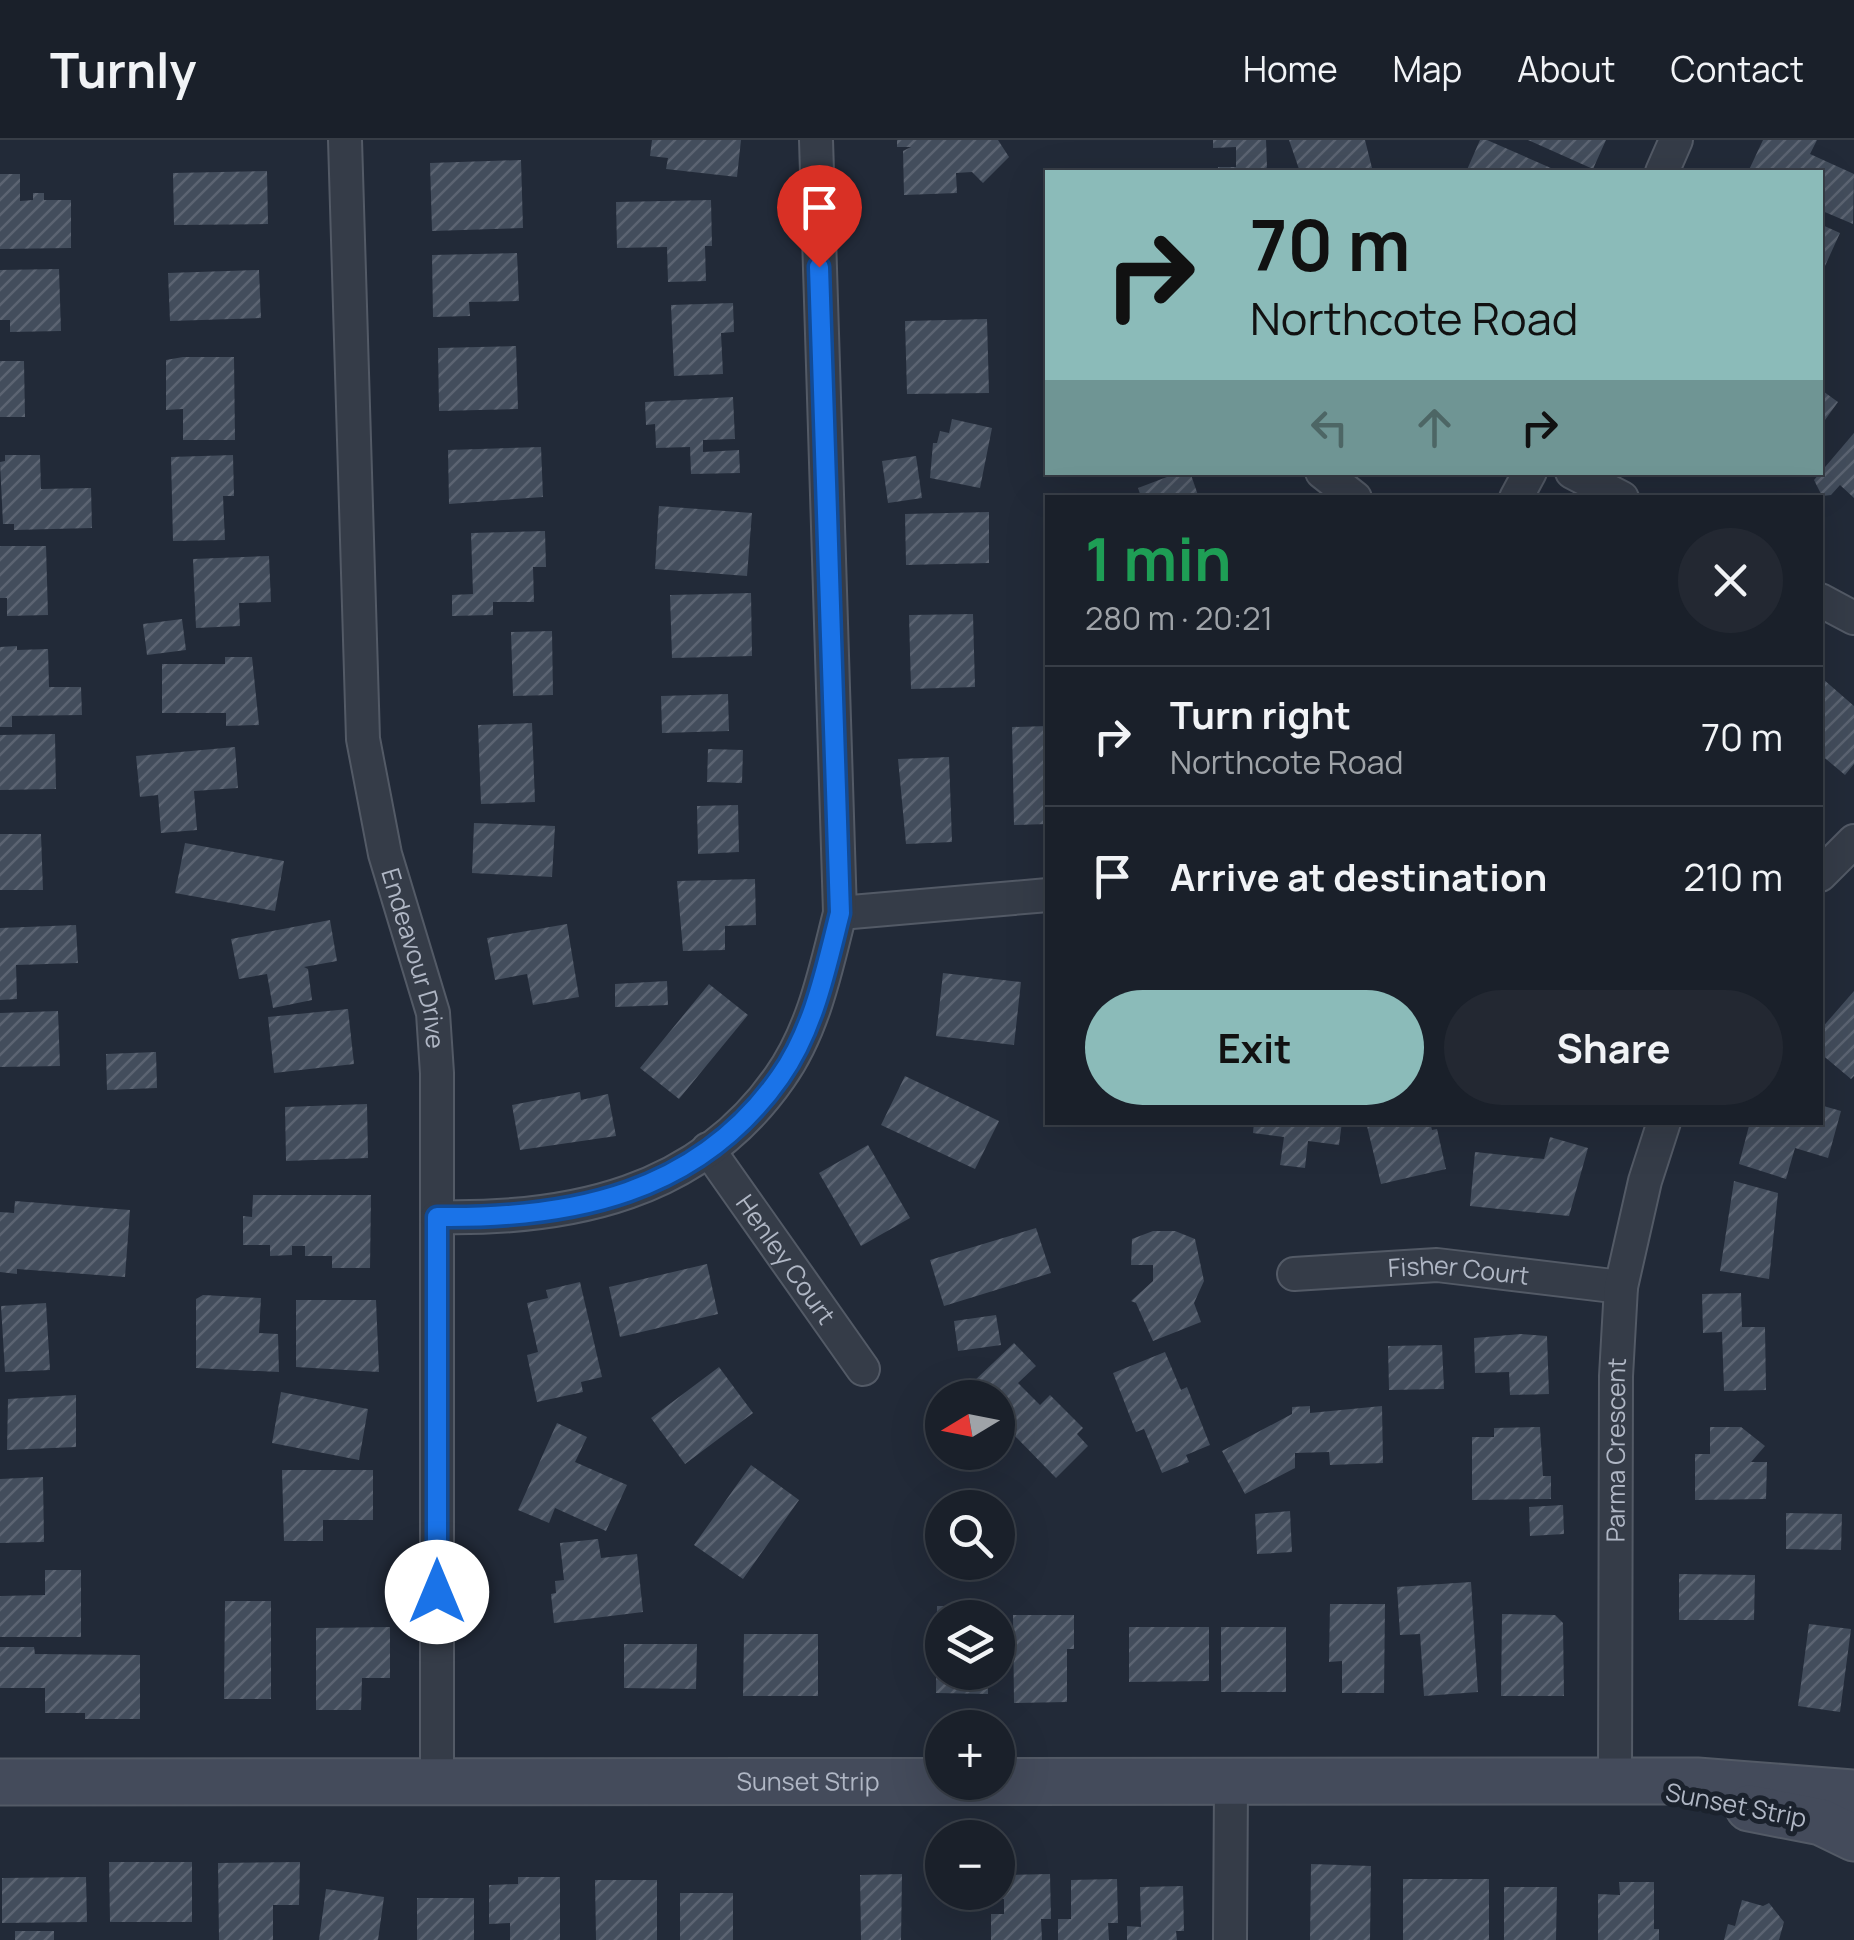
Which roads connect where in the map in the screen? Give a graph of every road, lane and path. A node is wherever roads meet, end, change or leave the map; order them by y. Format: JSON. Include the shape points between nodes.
{"nodes":[{"id":1,"x":345,"y":140,"type":"edge"},
{"id":2,"x":816,"y":140,"type":"edge"},
{"id":3,"x":1676,"y":140,"type":"edge"},
{"id":4,"x":1663,"y":170,"type":"edge"},
{"id":5,"x":1326,"y":475,"type":"edge"},
{"id":6,"x":1578,"y":475,"type":"edge"},
{"id":7,"x":1351,"y":495,"type":"edge"},
{"id":8,"x":1616,"y":495,"type":"edge"},
{"id":9,"x":1823,"y":602,"type":"edge"},
{"id":10,"x":1854,"y":618,"type":"edge"},
{"id":11,"x":1854,"y":841,"type":"edge"},
{"id":12,"x":1823,"y":872,"type":"edge"},
{"id":13,"x":1045,"y":894,"type":"edge"},
{"id":14,"x":840,"y":913,"type":"junction"},
{"id":15,"x":1663,"y":1125,"type":"edge"},
{"id":16,"x":708,"y":1149,"type":"junction"},
{"id":17,"x":437,"y":1217,"type":"junction"},
{"id":18,"x":1294,"y":1274,"type":"dead end"},
{"id":19,"x":1621,"y":1287,"type":"junction"},
{"id":20,"x":863,"y":1369,"type":"dead end"},
{"id":21,"x":437,"y":1780,"type":"junction"},
{"id":22,"x":0,"y":1782,"type":"edge"},
{"id":23,"x":1615,"y":1782,"type":"junction"},
{"id":24,"x":1230,"y":1784,"type":"junction"},
{"id":25,"x":1854,"y":1793,"type":"edge"},
{"id":26,"x":1854,"y":1838,"type":"edge"},
{"id":27,"x":1230,"y":1940,"type":"edge"}],
"edges":[{"from":1,"to":17,"type":"street","name":"Endeavour Drive","via":[[363,739],[385,854],[433,1013]]},
{"from":2,"to":14,"type":"street"},
{"from":3,"to":4,"type":"street"},
{"from":5,"to":7,"type":"street"},
{"from":6,"to":8,"type":"street"},
{"from":9,"to":10,"type":"street"},
{"from":11,"to":12,"type":"street"},
{"from":13,"to":14,"type":"street"},
{"from":14,"to":16,"type":"street","via":[[812,1014],[782,1076]]},
{"from":15,"to":19,"type":"street","name":"Parma Crescent"},
{"from":16,"to":17,"type":"street","via":[[643,1189],[576,1209]]},
{"from":16,"to":20,"type":"street","name":"Henley Court"},
{"from":17,"to":21,"type":"street","name":"Endeavour Drive"},
{"from":18,"to":19,"type":"street","name":"Fisher Court","via":[[1438,1265]]},
{"from":19,"to":23,"type":"street","name":"Parma Crescent"},
{"from":21,"to":22,"type":"street","name":"Sunset Strip"},
{"from":21,"to":24,"type":"street","name":"Sunset Strip"},
{"from":23,"to":24,"type":"street","name":"Sunset Strip"},
{"from":23,"to":25,"type":"street","name":"Sunset Strip"},
{"from":23,"to":26,"type":"street","name":"Sunset Strip","via":[[1821,1822]]},
{"from":24,"to":27,"type":"street"}]}
